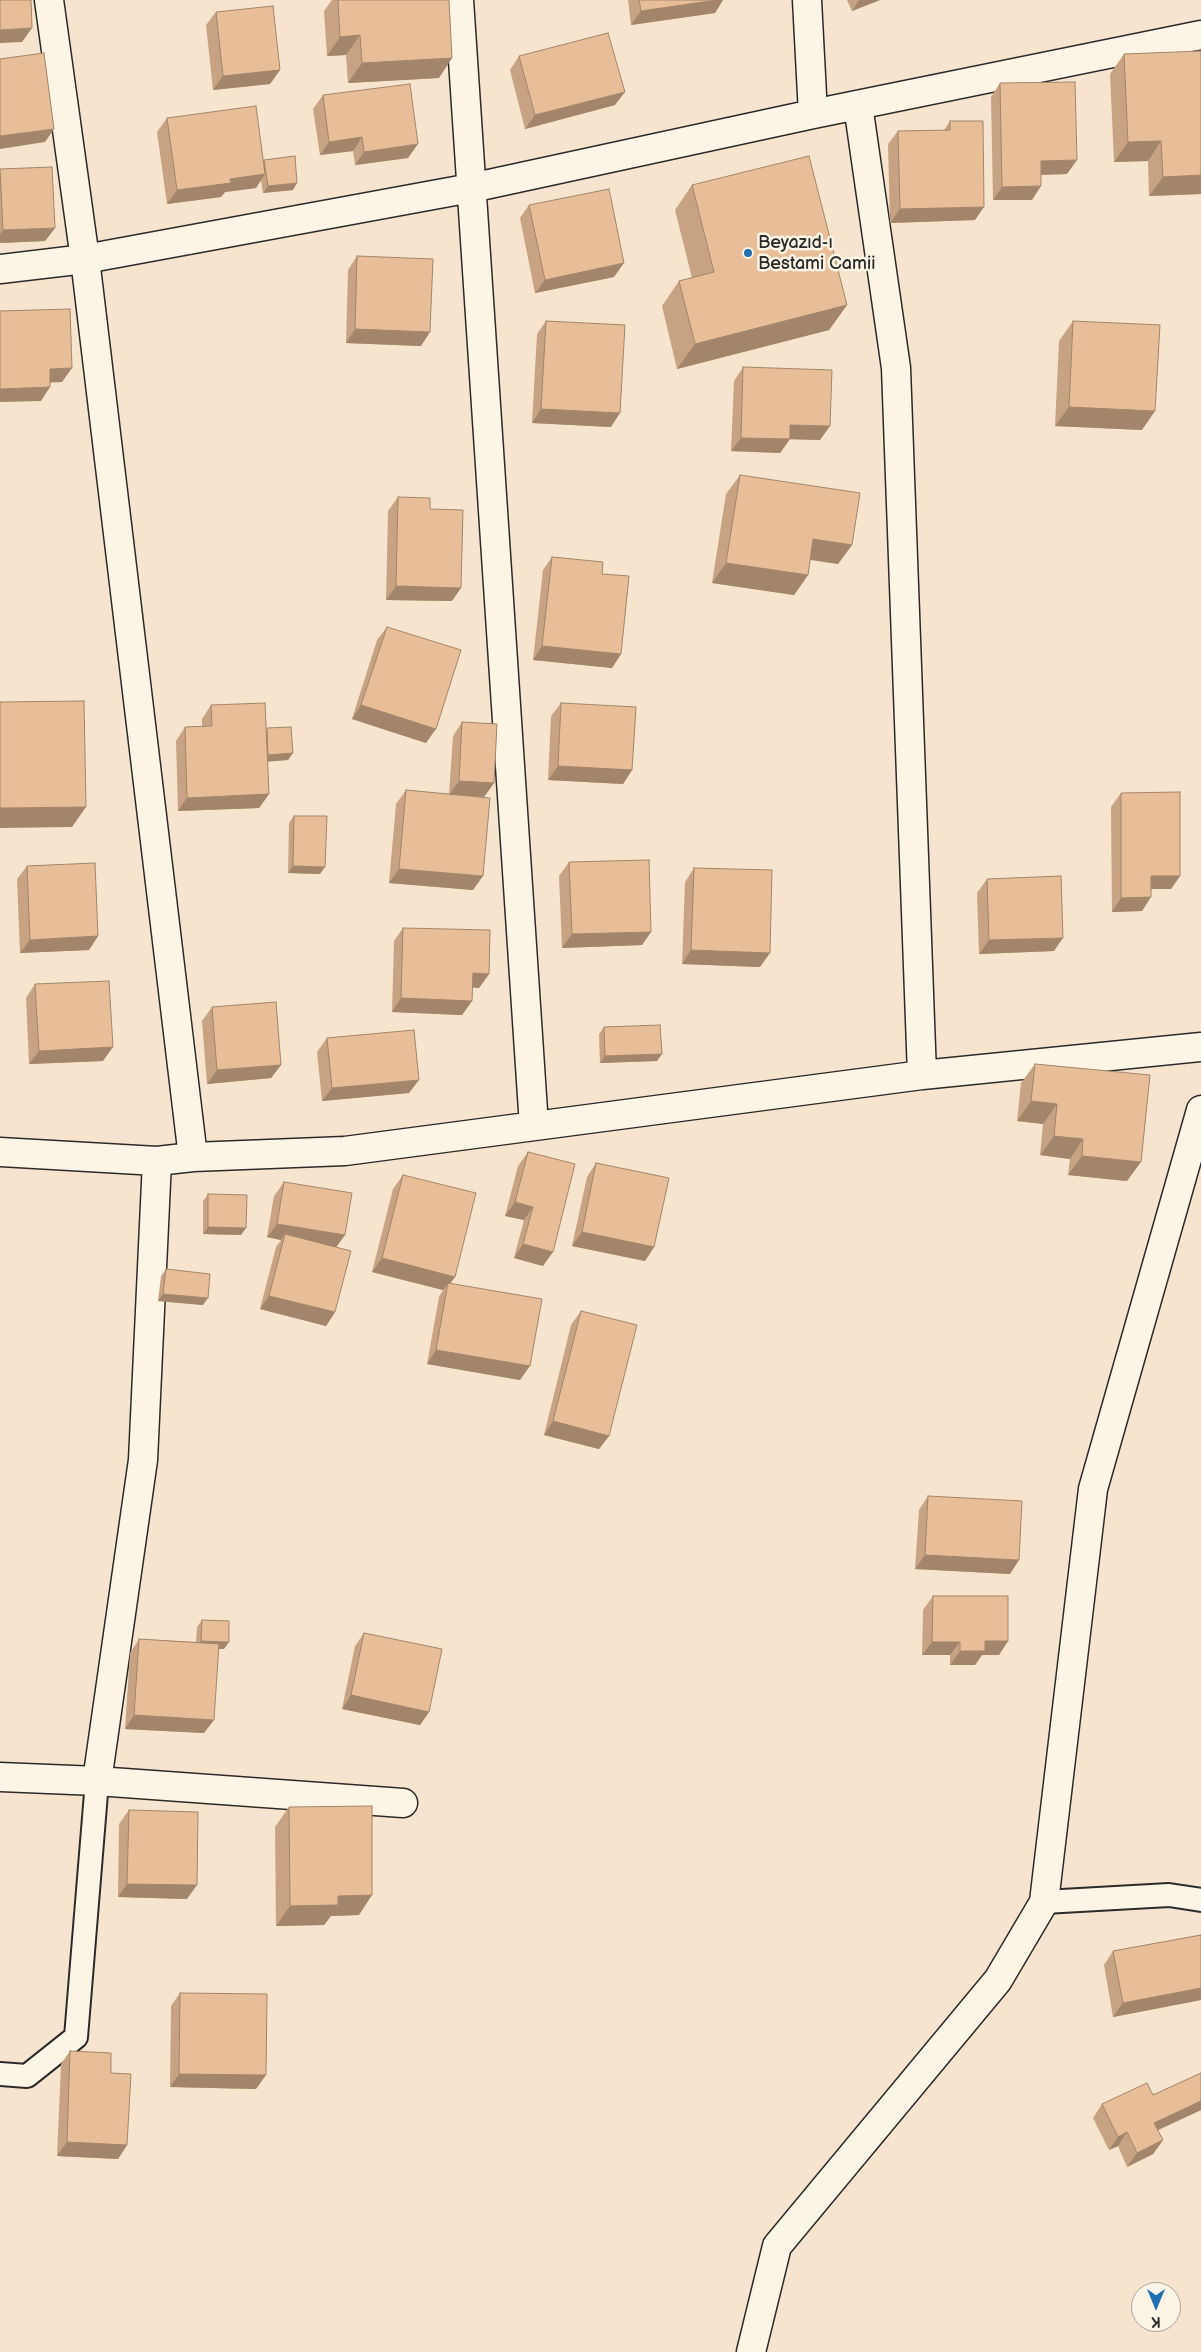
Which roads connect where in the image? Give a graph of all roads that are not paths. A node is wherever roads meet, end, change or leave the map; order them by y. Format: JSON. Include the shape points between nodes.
{"nodes":[{"id":1,"x":50,"y":0,"type":"edge"},
{"id":2,"x":459,"y":0,"type":"edge"},
{"id":3,"x":806,"y":0,"type":"edge"},
{"id":4,"x":1201,"y":34,"type":"edge"},
{"id":5,"x":858,"y":105,"type":"junction"},
{"id":6,"x":812,"y":114,"type":"junction"},
{"id":7,"x":471,"y":188,"type":"junction"},
{"id":8,"x":85,"y":259,"type":"junction"},
{"id":9,"x":0,"y":269,"type":"edge"},
{"id":10,"x":1201,"y":1047,"type":"edge"},
{"id":11,"x":922,"y":1075,"type":"junction"},
{"id":12,"x":1201,"y":1110,"type":"edge"},
{"id":13,"x":534,"y":1126,"type":"junction"},
{"id":14,"x":0,"y":1152,"type":"edge"},
{"id":15,"x":194,"y":1156,"type":"junction"},
{"id":16,"x":157,"y":1161,"type":"junction"},
{"id":17,"x":0,"y":1777,"type":"edge"},
{"id":18,"x":97,"y":1781,"type":"junction"},
{"id":19,"x":404,"y":1803,"type":"dead end"},
{"id":20,"x":1201,"y":1900,"type":"edge"},
{"id":21,"x":1044,"y":1902,"type":"junction"},
{"id":22,"x":0,"y":2074,"type":"edge"},
{"id":23,"x":751,"y":2352,"type":"edge"}],
"edges":[{"from":1,"to":8,"type":"street"},
{"from":2,"to":7,"type":"street"},
{"from":3,"to":6,"type":"street"},
{"from":4,"to":5,"type":"street"},
{"from":5,"to":6,"type":"street"},
{"from":5,"to":11,"type":"street","via":[[896,368]]},
{"from":6,"to":7,"type":"street"},
{"from":7,"to":8,"type":"street"},
{"from":7,"to":13,"type":"street"},
{"from":8,"to":9,"type":"street"},
{"from":8,"to":15,"type":"street"},
{"from":10,"to":11,"type":"street"},
{"from":11,"to":13,"type":"street"},
{"from":12,"to":21,"type":"street","via":[[1093,1489]]},
{"from":13,"to":15,"type":"street","via":[[345,1151]]},
{"from":14,"to":16,"type":"street"},
{"from":15,"to":16,"type":"street"},
{"from":16,"to":18,"type":"street","via":[[143,1460]]},
{"from":17,"to":18,"type":"street"},
{"from":18,"to":19,"type":"street"},
{"from":18,"to":22,"type":"lane","via":[[76,2037],[27,2076]]},
{"from":20,"to":21,"type":"lane","via":[[1169,1896]]},
{"from":21,"to":23,"type":"street","via":[[998,1980],[777,2246]]}]}
